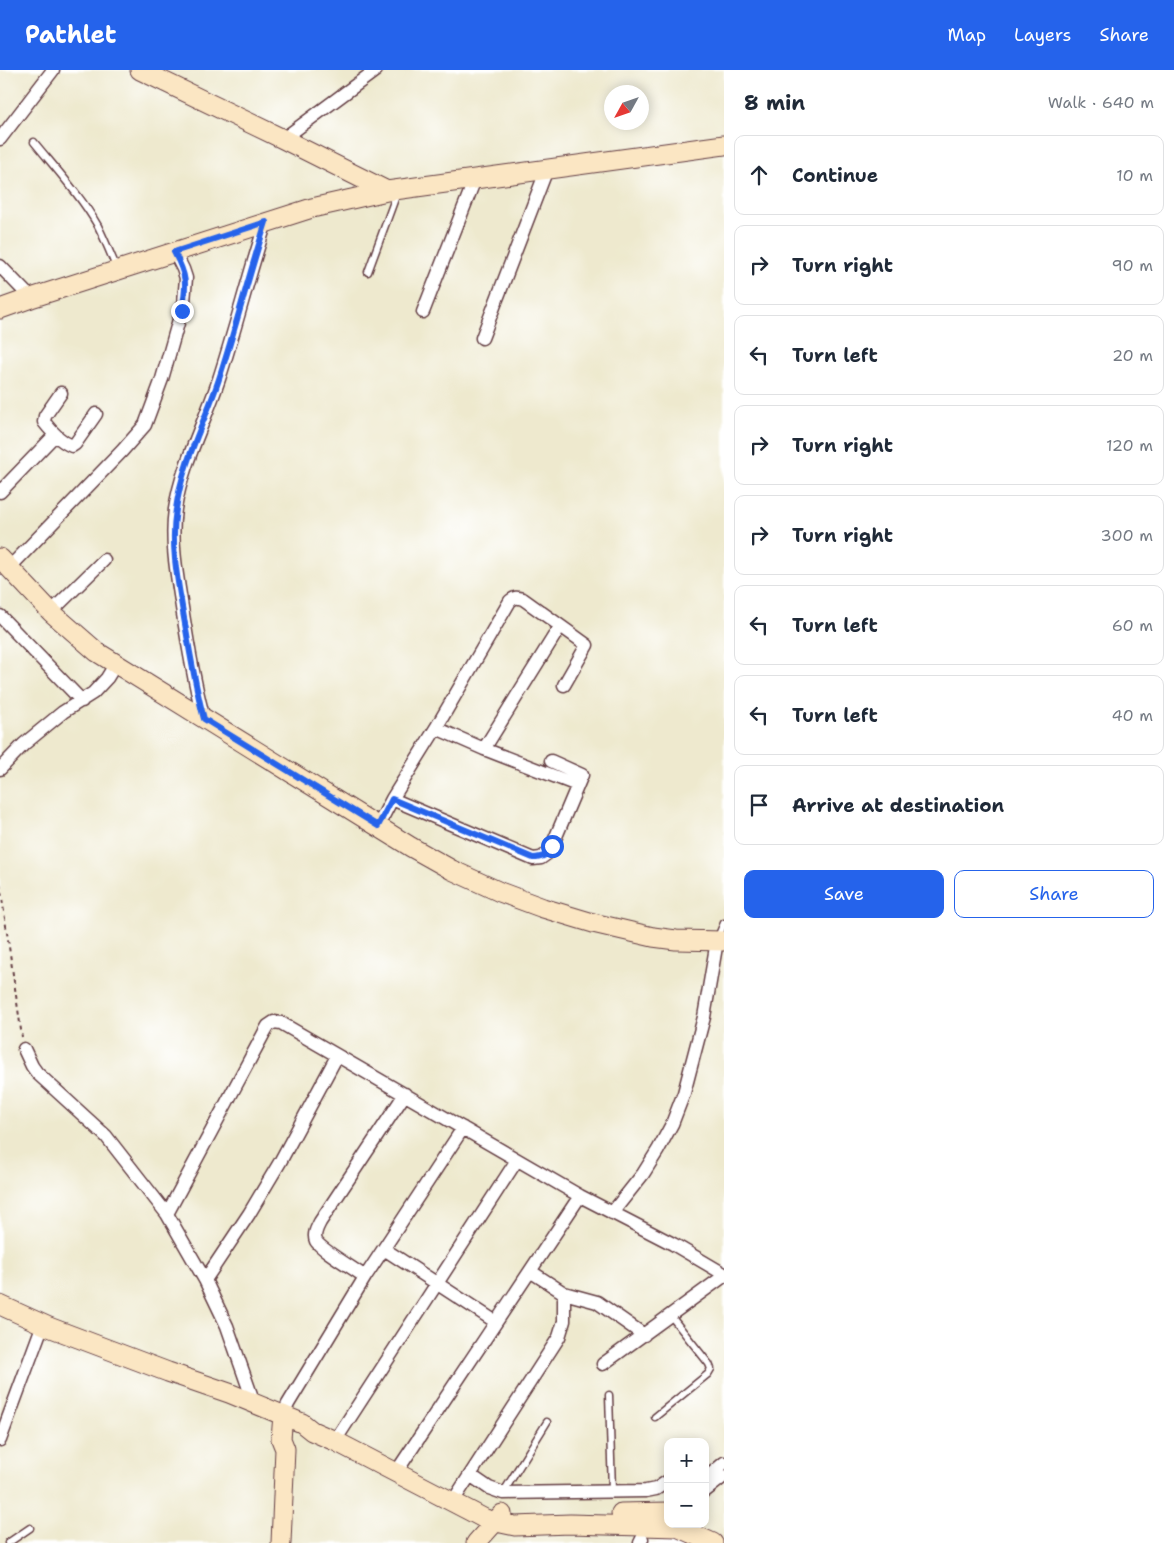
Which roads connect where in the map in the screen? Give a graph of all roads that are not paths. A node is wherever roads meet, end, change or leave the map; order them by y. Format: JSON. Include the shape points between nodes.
{"nodes":[{"id":1,"x":53,"y":70,"type":"edge"},
{"id":2,"x":376,"y":70,"type":"edge"},
{"id":3,"x":142,"y":71,"type":"edge"},
{"id":4,"x":283,"y":138,"type":"junction"},
{"id":5,"x":0,"y":139,"type":"edge"},
{"id":6,"x":34,"y":142,"type":"dead end"},
{"id":7,"x":724,"y":145,"type":"edge"},
{"id":8,"x":547,"y":169,"type":"junction"},
{"id":9,"x":475,"y":179,"type":"junction"},
{"id":10,"x":393,"y":190,"type":"junction"},
{"id":11,"x":266,"y":222,"type":"junction"},
{"id":12,"x":174,"y":252,"type":"junction"},
{"id":13,"x":0,"y":266,"type":"edge"},
{"id":14,"x":117,"y":270,"type":"junction"},
{"id":15,"x":368,"y":272,"type":"dead end"},
{"id":16,"x":31,"y":298,"type":"junction"},
{"id":17,"x":0,"y":309,"type":"edge"},
{"id":18,"x":423,"y":312,"type":"dead end"},
{"id":19,"x":482,"y":338,"type":"dead end"},
{"id":20,"x":61,"y":393,"type":"dead end"},
{"id":21,"x":96,"y":414,"type":"dead end"},
{"id":22,"x":55,"y":435,"type":"junction"},
{"id":23,"x":0,"y":492,"type":"edge"},
{"id":24,"x":104,"y":560,"type":"dead end"},
{"id":25,"x":4,"y":563,"type":"edge"},
{"id":26,"x":51,"y":612,"type":"junction"},
{"id":27,"x":0,"y":616,"type":"edge"},
{"id":28,"x":556,"y":633,"type":"dead end"},
{"id":29,"x":117,"y":666,"type":"junction"},
{"id":30,"x":564,"y":685,"type":"dead end"},
{"id":31,"x":82,"y":701,"type":"junction"},
{"id":32,"x":204,"y":719,"type":"junction"},
{"id":33,"x":436,"y":728,"type":"junction"},
{"id":34,"x":484,"y":749,"type":"junction"},
{"id":35,"x":551,"y":762,"type":"dead end"},
{"id":36,"x":0,"y":768,"type":"edge"},
{"id":37,"x":577,"y":785,"type":"junction"},
{"id":38,"x":392,"y":799,"type":"junction"},
{"id":39,"x":378,"y":826,"type":"junction"},
{"id":40,"x":724,"y":923,"type":"edge"},
{"id":41,"x":720,"y":941,"type":"edge"},
{"id":42,"x":24,"y":1049,"type":"road end"},
{"id":43,"x":338,"y":1056,"type":"junction"},
{"id":44,"x":404,"y":1094,"type":"junction"},
{"id":45,"x":463,"y":1128,"type":"junction"},
{"id":46,"x":517,"y":1160,"type":"junction"},
{"id":47,"x":580,"y":1196,"type":"junction"},
{"id":48,"x":612,"y":1213,"type":"junction"},
{"id":49,"x":167,"y":1214,"type":"junction"},
{"id":50,"x":384,"y":1249,"type":"junction"},
{"id":51,"x":530,"y":1271,"type":"junction"},
{"id":52,"x":724,"y":1275,"type":"edge"},
{"id":53,"x":365,"y":1277,"type":"junction"},
{"id":54,"x":205,"y":1280,"type":"junction"},
{"id":55,"x":437,"y":1284,"type":"junction"},
{"id":56,"x":564,"y":1293,"type":"junction"},
{"id":57,"x":0,"y":1305,"type":"edge"},
{"id":58,"x":670,"y":1315,"type":"junction"},
{"id":59,"x":496,"y":1322,"type":"junction"},
{"id":60,"x":46,"y":1325,"type":"junction"},
{"id":61,"x":644,"y":1334,"type":"junction"},
{"id":62,"x":603,"y":1364,"type":"dead end"},
{"id":63,"x":609,"y":1395,"type":"dead end"},
{"id":64,"x":254,"y":1403,"type":"junction"},
{"id":65,"x":283,"y":1415,"type":"junction"},
{"id":66,"x":655,"y":1417,"type":"dead end"},
{"id":67,"x":547,"y":1422,"type":"dead end"},
{"id":68,"x":302,"y":1423,"type":"junction"},
{"id":69,"x":340,"y":1433,"type":"junction"},
{"id":70,"x":281,"y":1439,"type":"junction"},
{"id":71,"x":0,"y":1440,"type":"edge"},
{"id":72,"x":724,"y":1463,"type":"edge"},
{"id":73,"x":401,"y":1465,"type":"junction"},
{"id":74,"x":470,"y":1475,"type":"junction"},
{"id":75,"x":709,"y":1476,"type":"edge"},
{"id":76,"x":724,"y":1476,"type":"edge"},
{"id":77,"x":665,"y":1483,"type":"edge"},
{"id":78,"x":709,"y":1488,"type":"edge"},
{"id":79,"x":612,"y":1491,"type":"junction"},
{"id":80,"x":503,"y":1493,"type":"junction"},
{"id":81,"x":457,"y":1494,"type":"junction"},
{"id":82,"x":505,"y":1519,"type":"junction"},
{"id":83,"x":664,"y":1519,"type":"edge"},
{"id":84,"x":30,"y":1528,"type":"dead end"},
{"id":85,"x":680,"y":1528,"type":"edge"},
{"id":86,"x":708,"y":1528,"type":"edge"},
{"id":87,"x":724,"y":1536,"type":"edge"},
{"id":88,"x":8,"y":1543,"type":"edge"},
{"id":89,"x":270,"y":1543,"type":"edge"},
{"id":90,"x":281,"y":1543,"type":"edge"},
{"id":91,"x":476,"y":1543,"type":"edge"},
{"id":92,"x":491,"y":1543,"type":"edge"},
{"id":93,"x":713,"y":1543,"type":"edge"}],
"edges":[{"from":1,"to":5,"type":"street"},
{"from":2,"to":4,"type":"street"},
{"from":3,"to":4,"type":"street"},
{"from":4,"to":10,"type":"street"},
{"from":6,"to":14,"type":"lane","via":[[91,215]]},
{"from":7,"to":8,"type":"street"},
{"from":8,"to":9,"type":"street"},
{"from":8,"to":19,"type":"street"},
{"from":9,"to":10,"type":"street"},
{"from":9,"to":18,"type":"street"},
{"from":10,"to":11,"type":"street","via":[[329,203]]},
{"from":10,"to":15,"type":"lane"},
{"from":11,"to":12,"type":"street"},
{"from":11,"to":32,"type":"street","via":[[219,379],[175,509],[176,573]]},
{"from":12,"to":14,"type":"street"},
{"from":12,"to":25,"type":"street","via":[[186,278],[186,289],[150,417],[122,451]]},
{"from":13,"to":16,"type":"street"},
{"from":14,"to":16,"type":"street"},
{"from":16,"to":17,"type":"street"},
{"from":20,"to":22,"type":"street","via":[[44,419]]},
{"from":21,"to":22,"type":"street","via":[[72,446]]},
{"from":22,"to":23,"type":"street"},
{"from":24,"to":26,"type":"street"},
{"from":25,"to":26,"type":"street"},
{"from":26,"to":29,"type":"street"},
{"from":27,"to":31,"type":"street"},
{"from":28,"to":34,"type":"street"},
{"from":29,"to":31,"type":"street"},
{"from":29,"to":32,"type":"street"},
{"from":30,"to":33,"type":"street","via":[[587,645],[523,599],[514,598]]},
{"from":31,"to":36,"type":"street","via":[[62,712]]},
{"from":32,"to":39,"type":"street"},
{"from":33,"to":34,"type":"street"},
{"from":33,"to":38,"type":"street"},
{"from":34,"to":37,"type":"street"},
{"from":35,"to":37,"type":"street","via":[[582,775]]},
{"from":37,"to":38,"type":"street","via":[[552,846],[541,858],[506,848]]},
{"from":38,"to":39,"type":"street"},
{"from":39,"to":41,"type":"street","via":[[452,870],[543,908],[653,937]]},
{"from":40,"to":41,"type":"lane"},
{"from":41,"to":48,"type":"street","via":[[704,1017],[684,1093],[672,1124],[643,1174]]},
{"from":42,"to":49,"type":"street","via":[[37,1073],[106,1136]]},
{"from":43,"to":44,"type":"street"},
{"from":43,"to":49,"type":"street","via":[[281,1023],[274,1022],[268,1026]]},
{"from":43,"to":54,"type":"street","via":[[276,1169]]},
{"from":44,"to":45,"type":"street"},
{"from":44,"to":53,"type":"street","via":[[315,1232],[316,1241],[322,1247]]},
{"from":45,"to":46,"type":"street"},
{"from":45,"to":50,"type":"street"},
{"from":46,"to":47,"type":"street"},
{"from":46,"to":55,"type":"street"},
{"from":47,"to":48,"type":"street"},
{"from":47,"to":51,"type":"street"},
{"from":48,"to":52,"type":"street"},
{"from":49,"to":54,"type":"street"},
{"from":50,"to":53,"type":"street"},
{"from":50,"to":55,"type":"street"},
{"from":51,"to":56,"type":"street"},
{"from":51,"to":59,"type":"street"},
{"from":52,"to":58,"type":"street"},
{"from":53,"to":65,"type":"street"},
{"from":54,"to":64,"type":"street","via":[[227,1326]]},
{"from":55,"to":59,"type":"street"},
{"from":55,"to":69,"type":"street"},
{"from":56,"to":61,"type":"street","via":[[597,1302]]},
{"from":56,"to":74,"type":"street","via":[[564,1321],[559,1337]]},
{"from":57,"to":60,"type":"street"},
{"from":58,"to":61,"type":"street"},
{"from":58,"to":66,"type":"lane","via":[[711,1369]]},
{"from":59,"to":73,"type":"street"},
{"from":60,"to":64,"type":"street"},
{"from":60,"to":71,"type":"street"},
{"from":61,"to":62,"type":"street"},
{"from":63,"to":79,"type":"lane"},
{"from":64,"to":65,"type":"street"},
{"from":65,"to":68,"type":"street"},
{"from":65,"to":70,"type":"street"},
{"from":67,"to":80,"type":"lane"},
{"from":68,"to":69,"type":"street","via":[[316,1422]]},
{"from":68,"to":82,"type":"street","via":[[470,1512]]},
{"from":69,"to":73,"type":"street"},
{"from":70,"to":89,"type":"street","via":[[275,1445]]},
{"from":70,"to":90,"type":"street","via":[[285,1449]]},
{"from":72,"to":75,"type":"street"},
{"from":73,"to":81,"type":"street"},
{"from":74,"to":80,"type":"street"},
{"from":74,"to":81,"type":"street"},
{"from":76,"to":78,"type":"street"},
{"from":77,"to":79,"type":"street","via":[[651,1490]]},
{"from":79,"to":80,"type":"street"},
{"from":81,"to":82,"type":"street"},
{"from":82,"to":83,"type":"street","via":[[536,1526]]},
{"from":82,"to":91,"type":"street"},
{"from":82,"to":92,"type":"street"},
{"from":84,"to":88,"type":"lane"},
{"from":85,"to":93,"type":"street"},
{"from":86,"to":87,"type":"street"}]}
